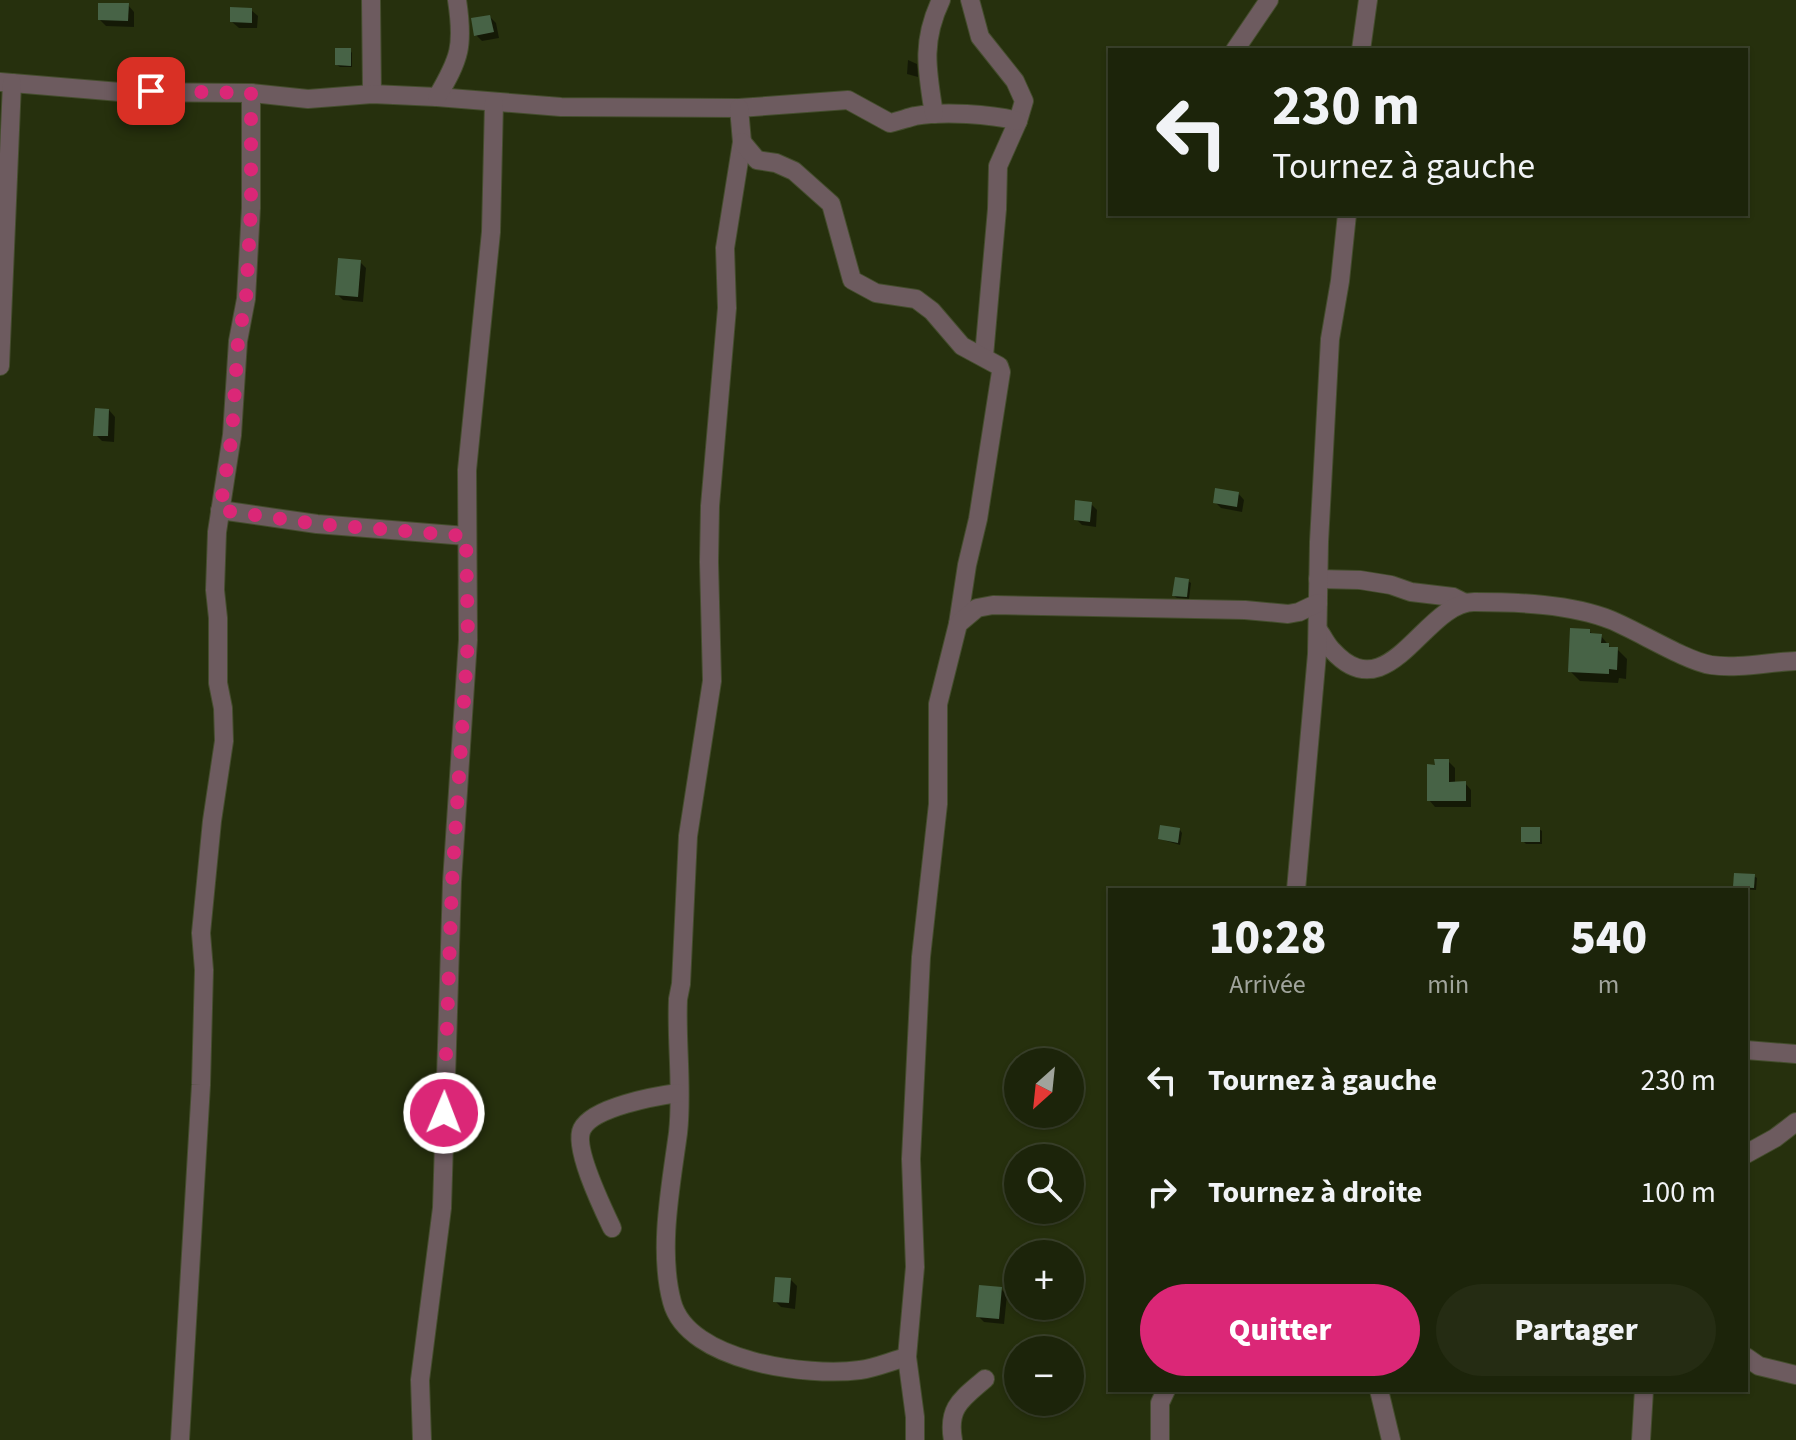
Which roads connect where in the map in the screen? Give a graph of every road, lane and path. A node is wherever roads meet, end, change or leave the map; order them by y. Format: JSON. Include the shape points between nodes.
{"nodes":[{"id":1,"x":371,"y":0,"type":"edge"},
{"id":2,"x":457,"y":0,"type":"edge"},
{"id":3,"x":941,"y":0,"type":"edge"},
{"id":4,"x":970,"y":0,"type":"edge"},
{"id":5,"x":1269,"y":0,"type":"edge"},
{"id":6,"x":1368,"y":0,"type":"edge"},
{"id":7,"x":1236,"y":48,"type":"edge"},
{"id":8,"x":1361,"y":48,"type":"edge"},
{"id":9,"x":6,"y":82,"type":"edge"},
{"id":10,"x":251,"y":93,"type":"junction"},
{"id":11,"x":372,"y":94,"type":"junction"},
{"id":12,"x":437,"y":97,"type":"junction"},
{"id":13,"x":494,"y":102,"type":"junction"},
{"id":14,"x":739,"y":108,"type":"junction"},
{"id":15,"x":934,"y":114,"type":"junction"},
{"id":16,"x":1018,"y":121,"type":"junction"},
{"id":17,"x":742,"y":142,"type":"junction"},
{"id":18,"x":1347,"y":216,"type":"edge"},
{"id":19,"x":984,"y":356,"type":"junction"},
{"id":20,"x":0,"y":366,"type":"edge"},
{"id":21,"x":220,"y":510,"type":"junction"},
{"id":22,"x":466,"y":536,"type":"junction"},
{"id":23,"x":1318,"y":579,"type":"junction"},
{"id":24,"x":962,"y":589,"type":"junction"},
{"id":25,"x":1318,"y":603,"type":"junction"},
{"id":26,"x":1465,"y":603,"type":"junction"},
{"id":27,"x":982,"y":606,"type":"junction"},
{"id":28,"x":958,"y":624,"type":"junction"},
{"id":29,"x":1318,"y":630,"type":"junction"},
{"id":30,"x":1796,"y":661,"type":"edge"},
{"id":31,"x":1296,"y":888,"type":"edge"},
{"id":32,"x":1748,"y":1050,"type":"edge"},
{"id":33,"x":1796,"y":1054,"type":"edge"},
{"id":34,"x":678,"y":1093,"type":"junction"},
{"id":35,"x":1796,"y":1122,"type":"edge"},
{"id":36,"x":1748,"y":1153,"type":"edge"},
{"id":37,"x":612,"y":1228,"type":"dead end"},
{"id":38,"x":907,"y":1357,"type":"junction"},
{"id":39,"x":1748,"y":1358,"type":"edge"},
{"id":40,"x":1796,"y":1375,"type":"edge"},
{"id":41,"x":985,"y":1379,"type":"dead end"},
{"id":42,"x":1165,"y":1392,"type":"edge"},
{"id":43,"x":1379,"y":1392,"type":"edge"},
{"id":44,"x":1644,"y":1392,"type":"edge"},
{"id":45,"x":180,"y":1440,"type":"edge"},
{"id":46,"x":422,"y":1440,"type":"edge"},
{"id":47,"x":915,"y":1440,"type":"edge"},
{"id":48,"x":953,"y":1440,"type":"edge"},
{"id":49,"x":1160,"y":1440,"type":"edge"},
{"id":50,"x":1391,"y":1440,"type":"edge"},
{"id":51,"x":1641,"y":1440,"type":"edge"}],
"edges":[{"from":1,"to":11,"type":"street"},
{"from":2,"to":12,"type":"street","via":[[459,55]]},
{"from":3,"to":15,"type":"street","via":[[929,29],[925,61]]},
{"from":4,"to":16,"type":"street","via":[[980,37],[1022,93]]},
{"from":5,"to":7,"type":"street"},
{"from":6,"to":8,"type":"street"},
{"from":9,"to":10,"type":"street","via":[[120,92]]},
{"from":9,"to":20,"type":"street"},
{"from":10,"to":11,"type":"street","via":[[308,99]]},
{"from":10,"to":21,"type":"street","via":[[246,299]]},
{"from":11,"to":12,"type":"street"},
{"from":12,"to":13,"type":"street"},
{"from":13,"to":14,"type":"street"},
{"from":13,"to":22,"type":"street","via":[[491,232],[467,470]]},
{"from":14,"to":15,"type":"street","via":[[837,100],[860,104],[890,123]]},
{"from":14,"to":17,"type":"street"},
{"from":15,"to":16,"type":"street"},
{"from":16,"to":19,"type":"street","via":[[998,166]]},
{"from":17,"to":19,"type":"street","via":[[757,160],[794,171],[831,204],[852,280],[876,293],[916,299],[962,346]]},
{"from":17,"to":34,"type":"street","via":[[725,248],[727,308],[710,506],[712,681],[688,836]]},
{"from":18,"to":23,"type":"street","via":[[1330,339]]},
{"from":19,"to":24,"type":"street","via":[[1001,372]]},
{"from":21,"to":22,"type":"street"},
{"from":21,"to":45,"type":"street","via":[[215,590],[224,741],[201,933],[201,1085]]},
{"from":22,"to":46,"type":"street","via":[[468,640],[452,882],[442,1208],[420,1380]]},
{"from":23,"to":25,"type":"street"},
{"from":23,"to":26,"type":"street","via":[[1376,583]]},
{"from":24,"to":27,"type":"street"},
{"from":24,"to":28,"type":"street"},
{"from":25,"to":27,"type":"street","via":[[1288,614]]},
{"from":25,"to":29,"type":"street"},
{"from":26,"to":29,"type":"street","via":[[1404,653],[1369,670],[1343,660]]},
{"from":26,"to":30,"type":"street","via":[[1590,613],[1708,664]]},
{"from":27,"to":28,"type":"street"},
{"from":28,"to":38,"type":"street","via":[[938,704],[938,804],[921,957],[911,1159],[915,1267]]},
{"from":29,"to":31,"type":"street"},
{"from":32,"to":33,"type":"street"},
{"from":34,"to":37,"type":"street","via":[[620,1107],[583,1126],[582,1148]]},
{"from":34,"to":38,"type":"street","via":[[667,1255],[672,1302],[687,1329],[736,1357],[793,1367],[861,1370]]},
{"from":35,"to":36,"type":"street"},
{"from":38,"to":47,"type":"street"},
{"from":39,"to":40,"type":"street"},
{"from":41,"to":48,"type":"street","via":[[952,1413]]},
{"from":42,"to":49,"type":"street"},
{"from":43,"to":50,"type":"street"},
{"from":44,"to":51,"type":"street"}]}
